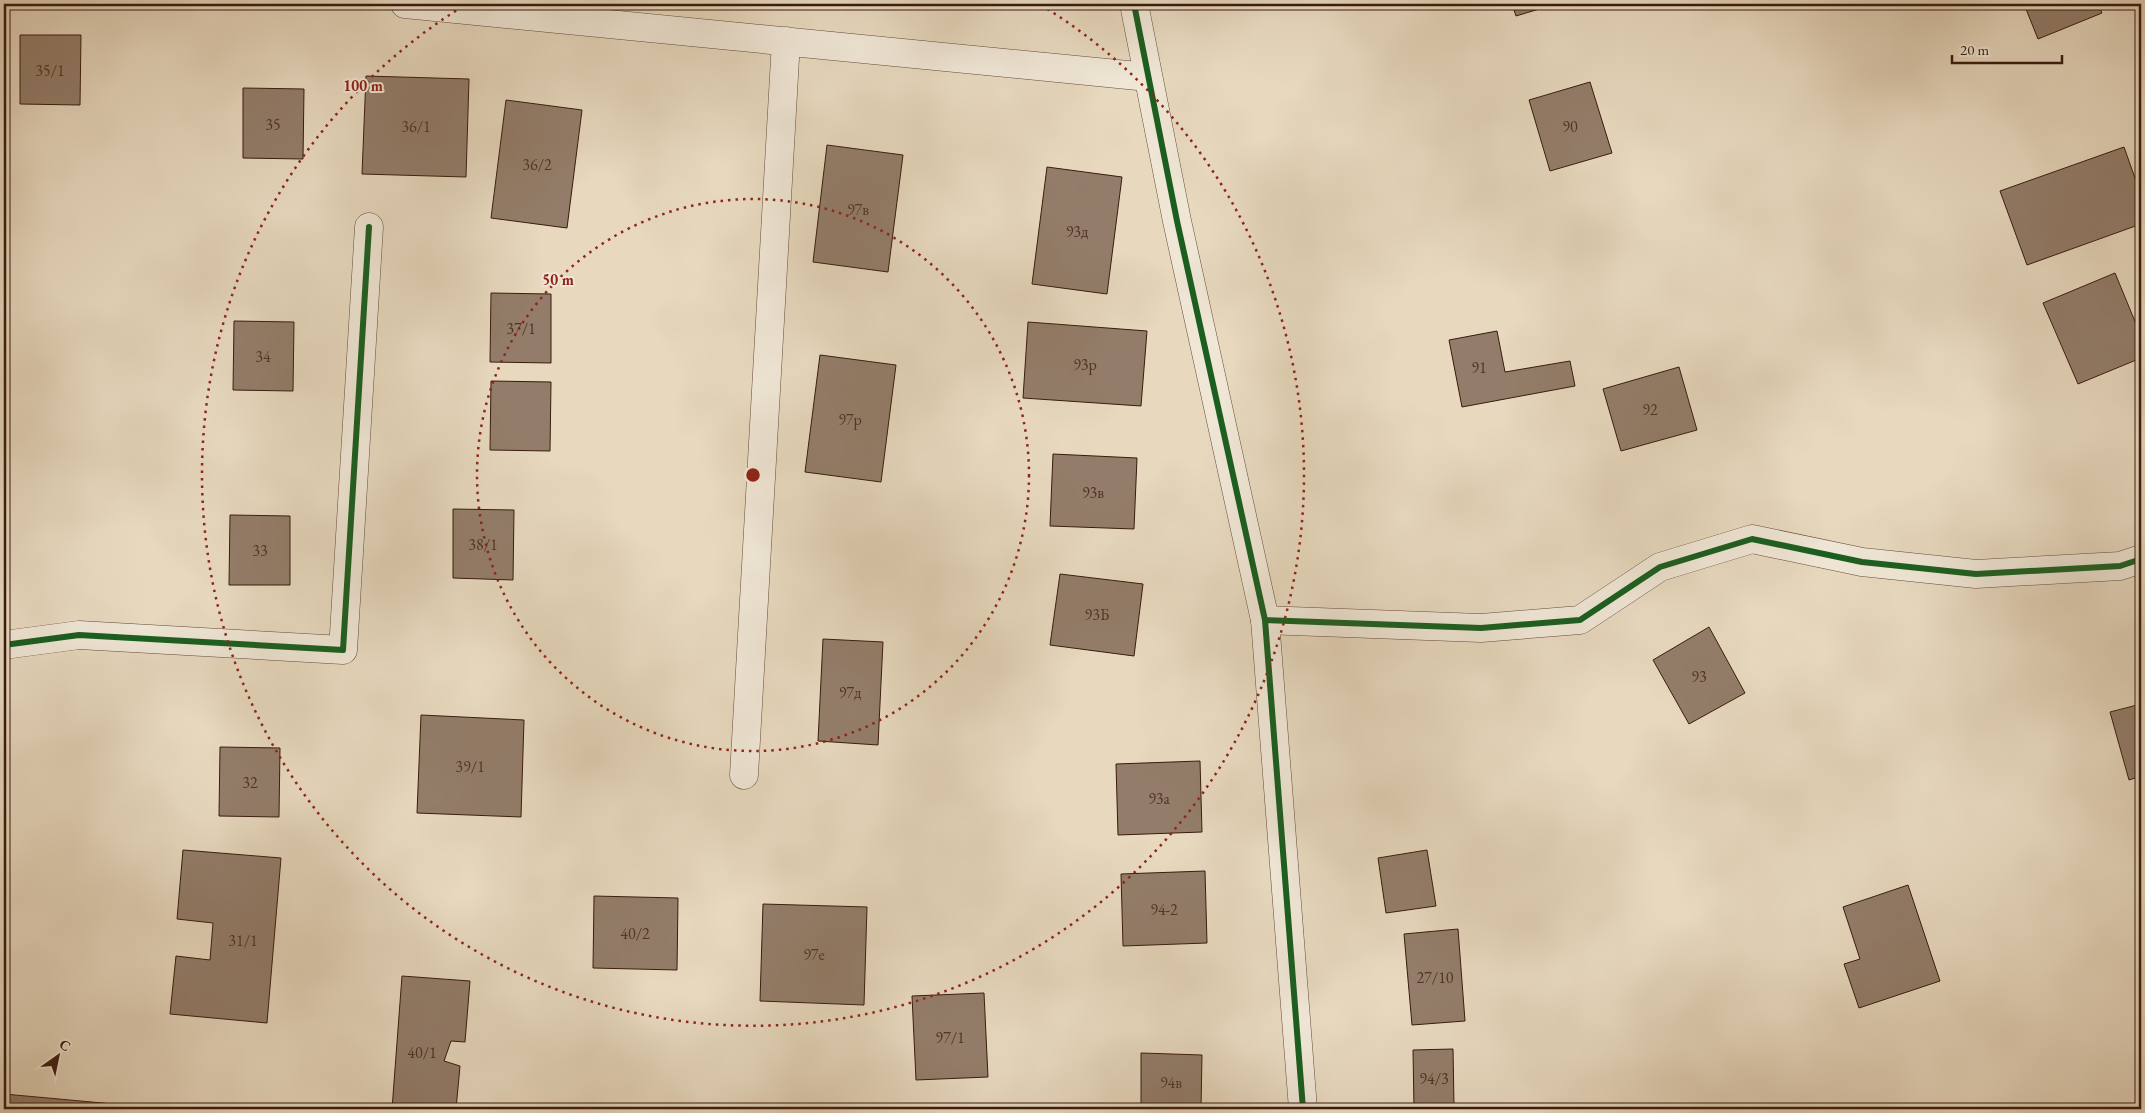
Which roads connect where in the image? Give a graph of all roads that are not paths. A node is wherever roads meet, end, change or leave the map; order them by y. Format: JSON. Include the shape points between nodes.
{"nodes":[{"id":1,"x":405,"y":4,"type":"edge"},
{"id":2,"x":1134,"y":4,"type":"edge"},
{"id":3,"x":434,"y":5,"type":"edge"},
{"id":4,"x":786,"y":41,"type":"junction"},
{"id":5,"x":1148,"y":77,"type":"junction"},
{"id":6,"x":369,"y":227,"type":"dead end"},
{"id":7,"x":2141,"y":559,"type":"edge"},
{"id":8,"x":1264,"y":620,"type":"junction"},
{"id":9,"x":4,"y":645,"type":"edge"},
{"id":10,"x":744,"y":775,"type":"dead end"},
{"id":11,"x":1302,"y":1109,"type":"edge"}],
"edges":[{"from":1,"to":3,"type":"street"},
{"from":2,"to":5,"type":"street"},
{"from":3,"to":4,"type":"street"},
{"from":4,"to":5,"type":"street"},
{"from":4,"to":10,"type":"street"},
{"from":5,"to":8,"type":"street"},
{"from":6,"to":9,"type":"street","via":[[343,650],[79,635]]},
{"from":7,"to":8,"type":"street","via":[[2120,566],[1976,574],[1862,562],[1752,539],[1660,567],[1580,620],[1481,628]]},
{"from":8,"to":11,"type":"street"}]}
